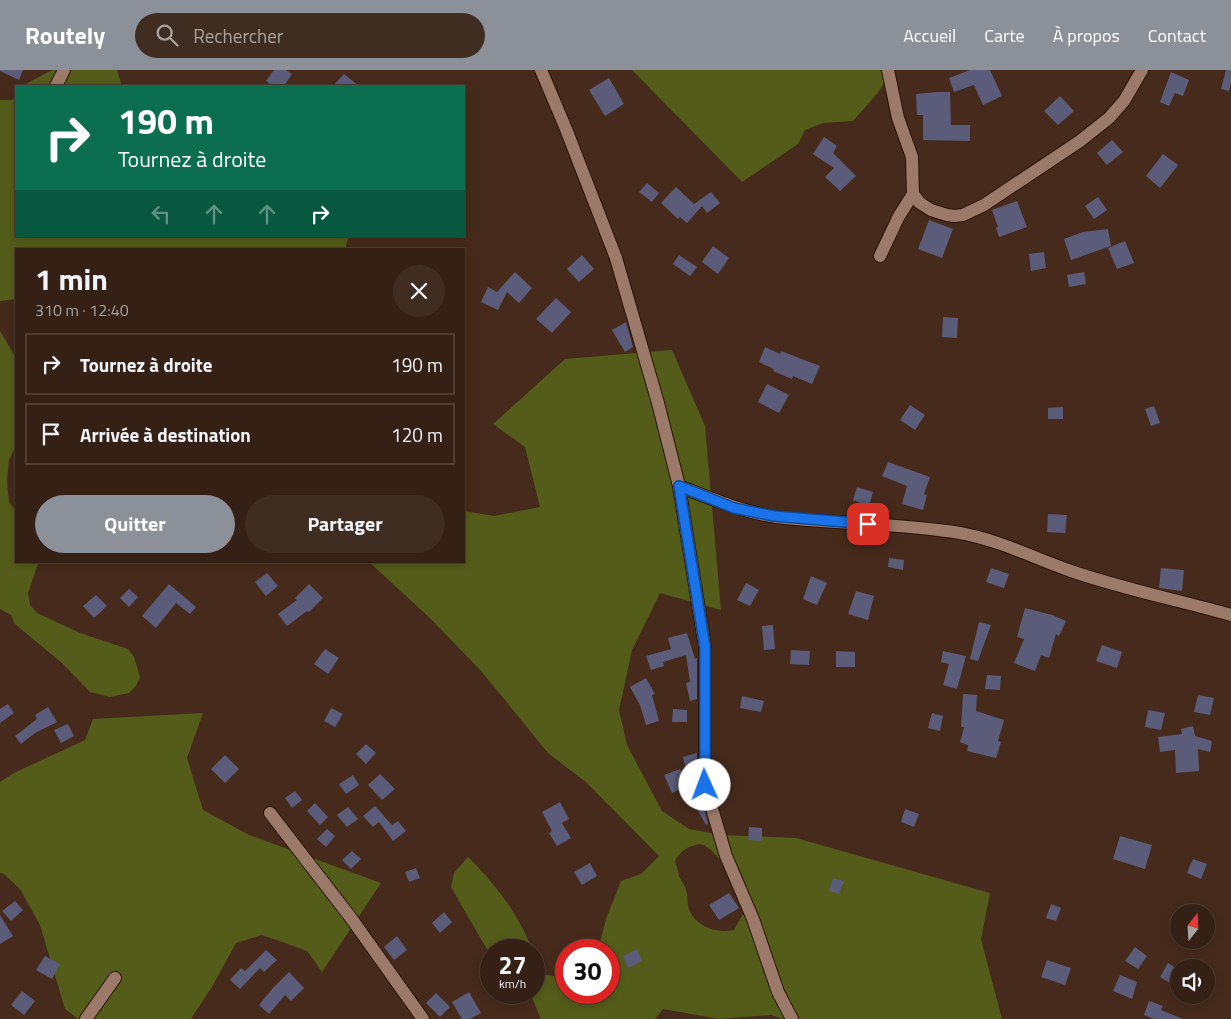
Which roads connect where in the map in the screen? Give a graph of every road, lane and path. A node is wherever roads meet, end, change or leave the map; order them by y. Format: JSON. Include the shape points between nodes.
{"nodes":[{"id":1,"x":64,"y":70,"type":"edge"},
{"id":2,"x":541,"y":70,"type":"edge"},
{"id":3,"x":888,"y":70,"type":"edge"},
{"id":4,"x":1142,"y":70,"type":"edge"},
{"id":5,"x":56,"y":85,"type":"edge"},
{"id":6,"x":913,"y":194,"type":"junction"},
{"id":7,"x":880,"y":256,"type":"dead end"},
{"id":8,"x":679,"y":486,"type":"junction"},
{"id":9,"x":1231,"y":615,"type":"edge"},
{"id":10,"x":270,"y":813,"type":"dead end"},
{"id":11,"x":114,"y":978,"type":"dead end"},
{"id":12,"x":86,"y":1019,"type":"edge"},
{"id":13,"x":423,"y":1019,"type":"edge"},
{"id":14,"x":792,"y":1019,"type":"edge"}],
"edges":[{"from":1,"to":5,"type":"street"},
{"from":2,"to":8,"type":"street","via":[[616,258]]},
{"from":3,"to":6,"type":"street","via":[[898,118],[912,157]]},
{"from":4,"to":6,"type":"street","via":[[1124,101],[1109,118],[1051,162],[984,205],[963,215],[947,215],[931,210]]},
{"from":6,"to":7,"type":"street"},
{"from":8,"to":9,"type":"street","via":[[734,508],[774,516],[906,526],[962,534],[1021,550],[1133,590]]},
{"from":8,"to":14,"type":"street","via":[[705,647],[705,785],[726,856],[754,919],[778,992]]},
{"from":10,"to":13,"type":"street"},
{"from":11,"to":12,"type":"street"}]}
